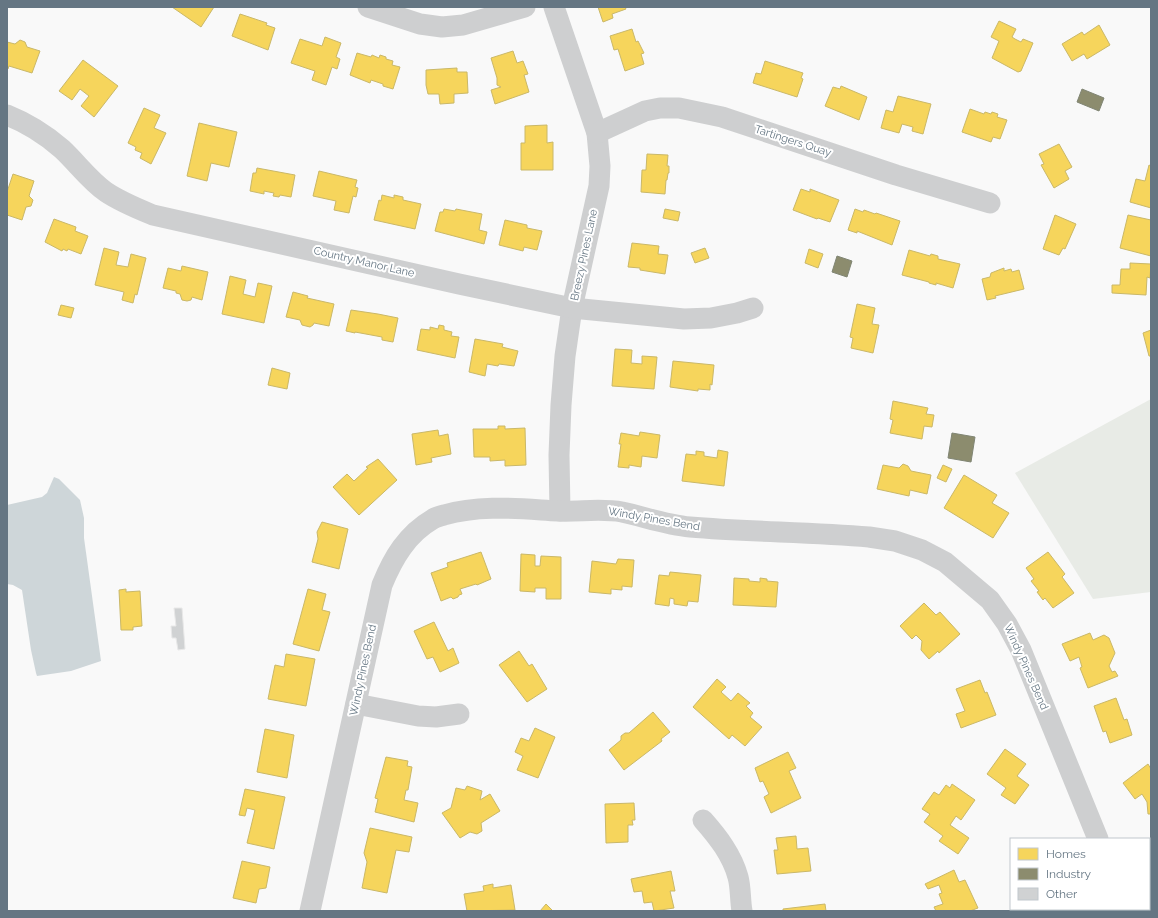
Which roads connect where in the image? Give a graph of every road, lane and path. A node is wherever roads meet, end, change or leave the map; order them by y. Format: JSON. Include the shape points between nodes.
{"nodes":[{"id":1,"x":368,"y":7,"type":"edge"},
{"id":2,"x":525,"y":7,"type":"edge"},
{"id":3,"x":554,"y":7,"type":"edge"},
{"id":4,"x":7,"y":115,"type":"edge"},
{"id":5,"x":597,"y":133,"type":"junction"},
{"id":6,"x":990,"y":203,"type":"dead end"},
{"id":7,"x":572,"y":308,"type":"junction"},
{"id":8,"x":753,"y":308,"type":"dead end"},
{"id":9,"x":560,"y":511,"type":"junction"},
{"id":10,"x":356,"y":704,"type":"junction"},
{"id":11,"x":459,"y":714,"type":"dead end"},
{"id":12,"x":703,"y":820,"type":"dead end"},
{"id":13,"x":1098,"y":838,"type":"edge"},
{"id":14,"x":310,"y":911,"type":"edge"},
{"id":15,"x":742,"y":911,"type":"edge"}],
"edges":[{"from":1,"to":2,"type":"street","via":[[420,24],[442,27],[464,26]]},
{"from":3,"to":5,"type":"street","name":"Breezy Pines Lane"},
{"from":4,"to":7,"type":"street","name":"Country Manor Lane","via":[[41,132],[105,192],[153,215]]},
{"from":5,"to":6,"type":"street","name":"Tartingers Quay","via":[[645,111],[679,108],[722,117],[896,175]]},
{"from":5,"to":7,"type":"street","name":"Breezy Pines Lane","via":[[599,186]]},
{"from":7,"to":8,"type":"street","name":"Country Manor Lane","via":[[684,319],[716,317]]},
{"from":7,"to":9,"type":"street","name":"Breezy Pines Lane","via":[[560,405]]},
{"from":9,"to":10,"type":"street","name":"Windy Pines Bend","via":[[487,508],[455,512],[433,519],[416,532],[400,548],[382,585]]},
{"from":9,"to":13,"type":"street","name":"Windy Pines Bend","via":[[621,512],[688,527],[868,537],[895,541],[922,550],[945,562],[990,600],[1007,624],[1021,650]]},
{"from":10,"to":11,"type":"street","via":[[418,716]]},
{"from":10,"to":14,"type":"street","name":"Windy Pines Bend"},
{"from":12,"to":15,"type":"street","via":[[718,837],[730,857],[738,878]]}]}
